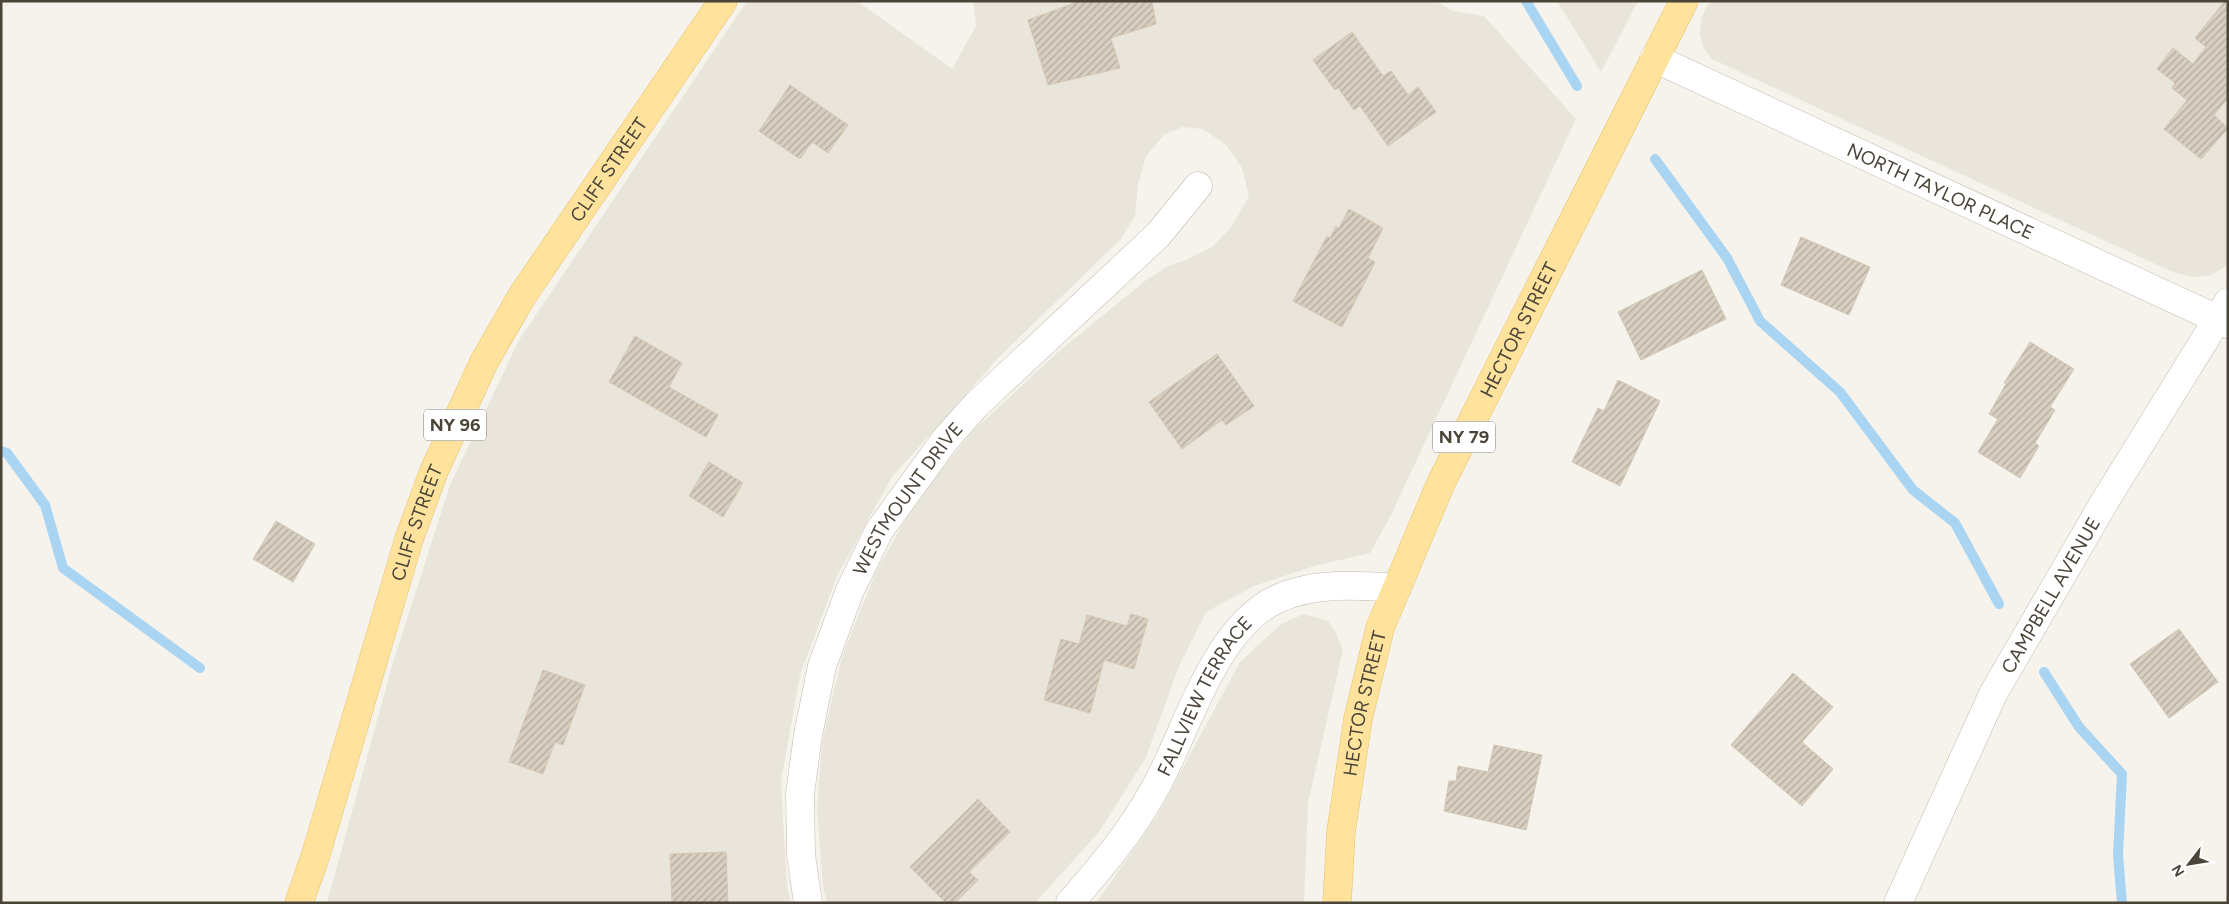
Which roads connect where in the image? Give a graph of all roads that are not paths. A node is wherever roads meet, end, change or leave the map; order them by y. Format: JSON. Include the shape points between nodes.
{"nodes":[{"id":1,"x":723,"y":1,"type":"edge"},
{"id":2,"x":1684,"y":1,"type":"edge"},
{"id":3,"x":1654,"y":58,"type":"junction"},
{"id":4,"x":1198,"y":186,"type":"dead end"},
{"id":5,"x":2224,"y":315,"type":"edge"},
{"id":6,"x":1397,"y":588,"type":"junction"},
{"id":7,"x":299,"y":903,"type":"edge"},
{"id":8,"x":808,"y":903,"type":"edge"},
{"id":9,"x":1070,"y":903,"type":"edge"},
{"id":10,"x":1337,"y":903,"type":"edge"},
{"id":11,"x":1898,"y":903,"type":"edge"}],
"edges":[{"from":1,"to":7,"type":"main road","name":"CLIFF STREET","number":"NY 96","via":[[522,296],[480,371],[434,471],[409,540]]},
{"from":2,"to":3,"type":"main road","name":"HECTOR STREET","number":"NY 79"},
{"from":3,"to":5,"type":"street","name":"NORTH TAYLOR PLACE"},
{"from":3,"to":6,"type":"main road","name":"HECTOR STREET","number":"NY 79","via":[[1441,483]]},
{"from":4,"to":8,"type":"street","name":"WESTMOUNT DRIVE","via":[[1158,235],[977,404],[934,454],[879,531],[850,590],[822,666],[808,735],[800,794],[801,855]]},
{"from":5,"to":11,"type":"street","name":"CAMPBELL AVENUE","via":[[2104,501],[1993,694]]},
{"from":6,"to":9,"type":"street","name":"FALLVIEW TERRACE","via":[[1362,586],[1299,592],[1276,599],[1250,617],[1232,635],[1214,666],[1155,790],[1118,848]]},
{"from":6,"to":10,"type":"main road","name":"HECTOR STREET","number":"NY 79","via":[[1380,628],[1358,719],[1341,832]]}]}
